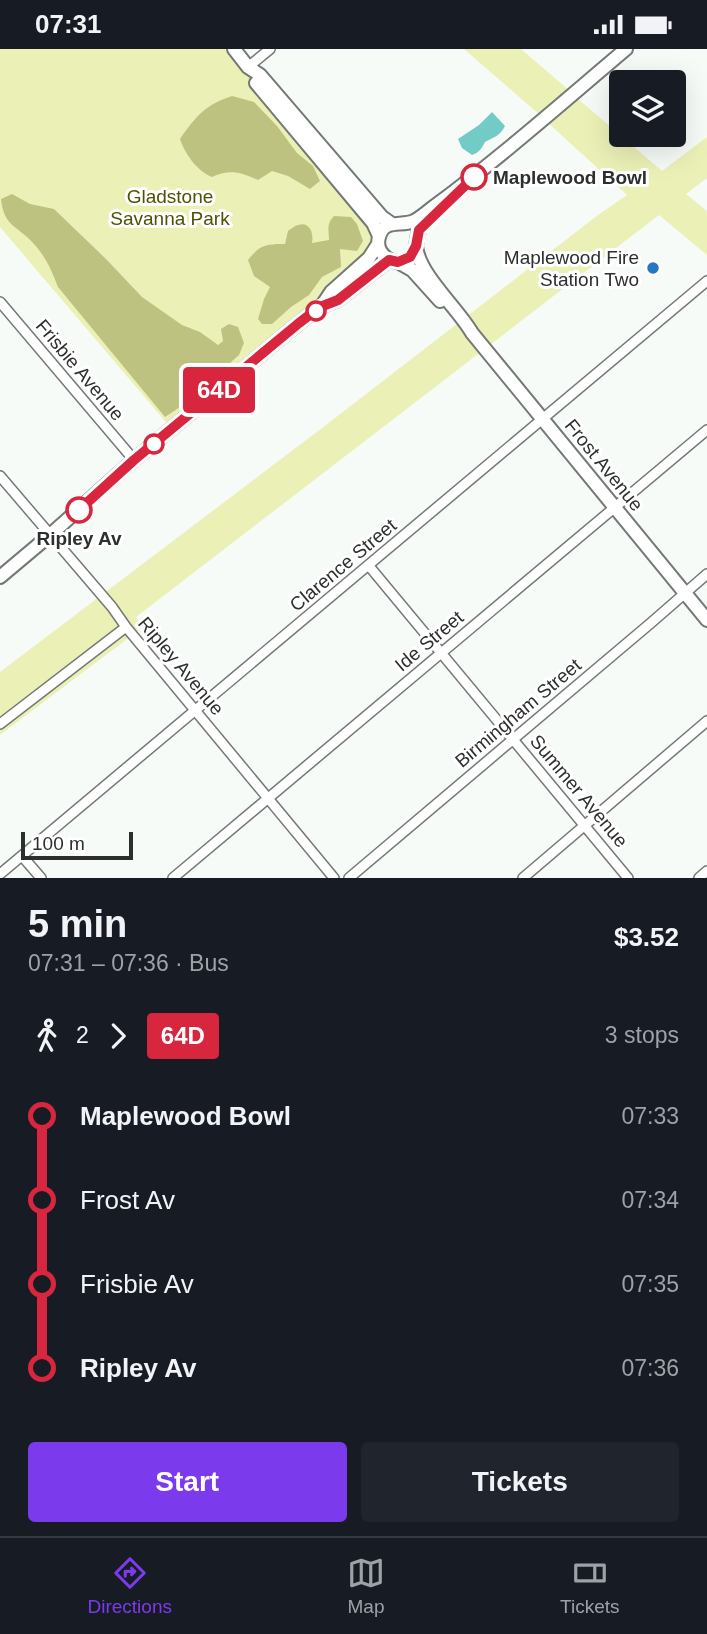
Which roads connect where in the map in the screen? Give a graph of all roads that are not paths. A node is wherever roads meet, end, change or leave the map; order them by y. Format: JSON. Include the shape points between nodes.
{"nodes":[{"id":1,"x":233,"y":49,"type":"edge"},
{"id":2,"x":270,"y":49,"type":"edge"},
{"id":3,"x":626,"y":49,"type":"edge"},
{"id":4,"x":248,"y":67,"type":"junction"},
{"id":5,"x":466,"y":183,"type":"junction"},
{"id":6,"x":397,"y":223,"type":"junction"},
{"id":7,"x":378,"y":240,"type":"junction"},
{"id":8,"x":416,"y":243,"type":"junction"},
{"id":9,"x":394,"y":261,"type":"junction"},
{"id":10,"x":707,"y":281,"type":"edge"},
{"id":11,"x":0,"y":302,"type":"edge"},
{"id":12,"x":320,"y":307,"type":"junction"},
{"id":13,"x":472,"y":333,"type":"junction"},
{"id":14,"x":542,"y":421,"type":"junction"},
{"id":15,"x":707,"y":430,"type":"edge"},
{"id":16,"x":134,"y":460,"type":"junction"},
{"id":17,"x":0,"y":476,"type":"edge"},
{"id":18,"x":614,"y":508,"type":"junction"},
{"id":19,"x":50,"y":535,"type":"junction"},
{"id":20,"x":369,"y":566,"type":"junction"},
{"id":21,"x":707,"y":574,"type":"edge"},
{"id":22,"x":0,"y":577,"type":"edge"},
{"id":23,"x":685,"y":593,"type":"junction"},
{"id":24,"x":707,"y":620,"type":"edge"},
{"id":25,"x":126,"y":627,"type":"junction"},
{"id":26,"x":442,"y":653,"type":"junction"},
{"id":27,"x":195,"y":711,"type":"junction"},
{"id":28,"x":707,"y":721,"type":"edge"},
{"id":29,"x":0,"y":724,"type":"edge"},
{"id":30,"x":513,"y":740,"type":"junction"},
{"id":31,"x":268,"y":799,"type":"junction"},
{"id":32,"x":585,"y":826,"type":"junction"},
{"id":33,"x":22,"y":856,"type":"junction"},
{"id":34,"x":707,"y":871,"type":"edge"},
{"id":35,"x":0,"y":874,"type":"edge"},
{"id":36,"x":41,"y":878,"type":"edge"},
{"id":37,"x":173,"y":878,"type":"edge"},
{"id":38,"x":334,"y":878,"type":"edge"},
{"id":39,"x":349,"y":878,"type":"edge"},
{"id":40,"x":523,"y":878,"type":"edge"},
{"id":41,"x":628,"y":878,"type":"edge"},
{"id":42,"x":699,"y":878,"type":"edge"}],
"edges":[{"from":1,"to":4,"type":"street"},
{"from":2,"to":4,"type":"street"},
{"from":3,"to":5,"type":"street"},
{"from":4,"to":6,"type":"street","via":[[260,75],[382,217]]},
{"from":4,"to":7,"type":"street","via":[[373,223]]},
{"from":5,"to":6,"type":"street","via":[[415,221]]},
{"from":5,"to":8,"type":"street","via":[[419,230]]},
{"from":6,"to":7,"type":"street","via":[[386,226]]},
{"from":6,"to":8,"type":"street","via":[[412,230]]},
{"from":7,"to":9,"type":"street","via":[[380,251]]},
{"from":7,"to":12,"type":"street","via":[[369,258]]},
{"from":8,"to":9,"type":"street","via":[[410,257]]},
{"from":8,"to":13,"type":"street","name":"Frost Avenue","via":[[420,263]]},
{"from":9,"to":12,"type":"street","via":[[338,300]]},
{"from":9,"to":13,"type":"street","name":"Frost Avenue","via":[[412,270]]},
{"from":10,"to":14,"type":"street","name":"Clarence Street"},
{"from":11,"to":16,"type":"street","name":"Frisbie Avenue"},
{"from":12,"to":16,"type":"street"},
{"from":13,"to":14,"type":"street","name":"Frost Avenue"},
{"from":14,"to":18,"type":"street","name":"Frost Avenue"},
{"from":14,"to":20,"type":"street","name":"Clarence Street"},
{"from":15,"to":18,"type":"street","name":"Ide Street"},
{"from":16,"to":19,"type":"street"},
{"from":17,"to":19,"type":"street","name":"Ripley Avenue"},
{"from":18,"to":23,"type":"street","name":"Frost Avenue"},
{"from":18,"to":26,"type":"street","name":"Ide Street"},
{"from":19,"to":22,"type":"street"},
{"from":19,"to":25,"type":"street","name":"Ripley Avenue"},
{"from":20,"to":26,"type":"street","name":"Summer Avenue"},
{"from":20,"to":27,"type":"street","name":"Clarence Street"},
{"from":21,"to":23,"type":"street","name":"Birmingham Street"},
{"from":23,"to":24,"type":"street","name":"Frost Avenue"},
{"from":23,"to":30,"type":"street","name":"Birmingham Street"},
{"from":25,"to":27,"type":"street","name":"Ripley Avenue"},
{"from":25,"to":29,"type":"street"},
{"from":26,"to":30,"type":"street","name":"Summer Avenue"},
{"from":26,"to":31,"type":"street","name":"Ide Street"},
{"from":27,"to":31,"type":"street","name":"Ripley Avenue"},
{"from":27,"to":33,"type":"street","name":"Clarence Street"},
{"from":28,"to":32,"type":"street"},
{"from":30,"to":32,"type":"street","name":"Summer Avenue"},
{"from":30,"to":39,"type":"street","name":"Birmingham Street"},
{"from":31,"to":37,"type":"street","name":"Ide Street"},
{"from":31,"to":38,"type":"street","name":"Ripley Avenue"},
{"from":32,"to":40,"type":"street"},
{"from":32,"to":41,"type":"street","name":"Summer Avenue"},
{"from":33,"to":35,"type":"street","name":"Clarence Street"},
{"from":33,"to":36,"type":"street"},
{"from":34,"to":42,"type":"street"}]}
